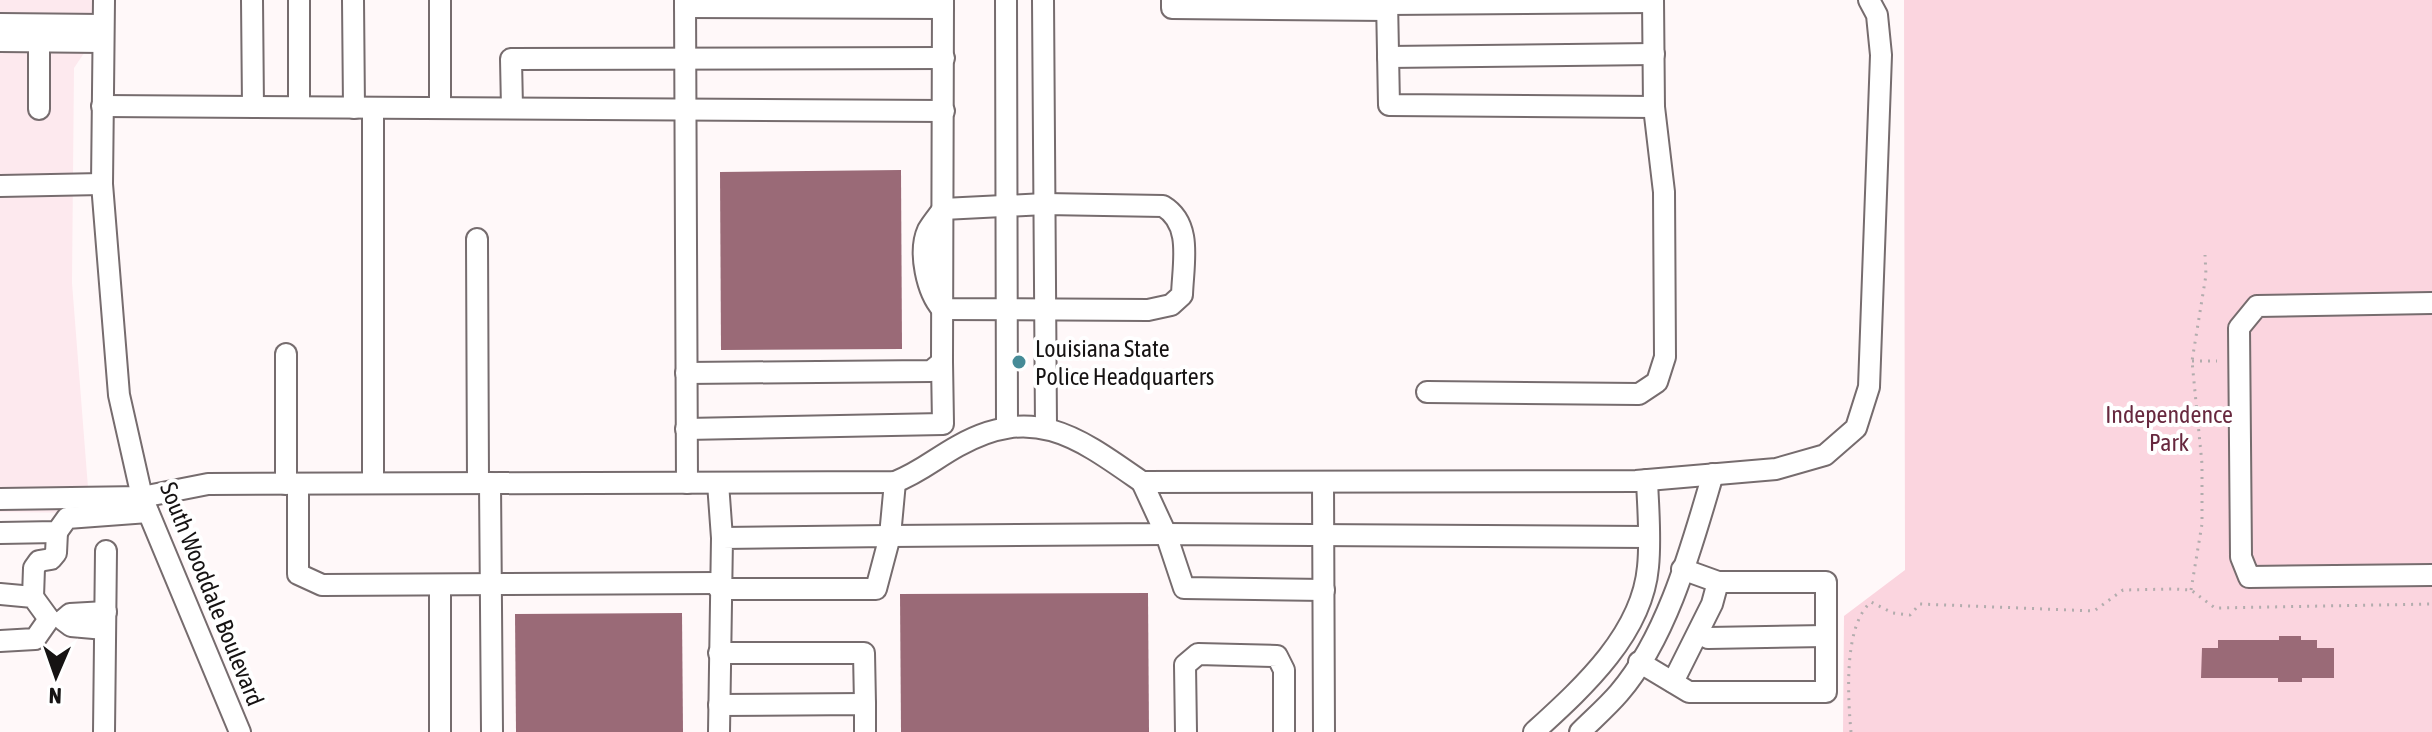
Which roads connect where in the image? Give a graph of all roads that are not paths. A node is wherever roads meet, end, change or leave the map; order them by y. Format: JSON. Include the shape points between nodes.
{"nodes":[{"id":1,"x":104,"y":0,"type":"edge"},
{"id":2,"x":252,"y":0,"type":"edge"},
{"id":3,"x":299,"y":0,"type":"edge"},
{"id":4,"x":353,"y":0,"type":"edge"},
{"id":5,"x":440,"y":0,"type":"edge"},
{"id":6,"x":1006,"y":0,"type":"edge"},
{"id":7,"x":1043,"y":0,"type":"edge"},
{"id":8,"x":1172,"y":0,"type":"edge"},
{"id":9,"x":1869,"y":0,"type":"edge"},
{"id":10,"x":1653,"y":1,"type":"edge"},
{"id":11,"x":685,"y":3,"type":"edge"},
{"id":12,"x":943,"y":4,"type":"edge"},
{"id":13,"x":1387,"y":5,"type":"edge"},
{"id":14,"x":0,"y":24,"type":"edge"},
{"id":15,"x":103,"y":33,"type":"junction"},
{"id":16,"x":0,"y":41,"type":"edge"},
{"id":17,"x":39,"y":41,"type":"junction"},
{"id":18,"x":1654,"y":54,"type":"junction"},
{"id":19,"x":1388,"y":57,"type":"junction"},
{"id":20,"x":944,"y":58,"type":"junction"},
{"id":21,"x":684,"y":61,"type":"junction"},
{"id":22,"x":102,"y":106,"type":"junction"},
{"id":23,"x":253,"y":107,"type":"junction"},
{"id":24,"x":299,"y":107,"type":"junction"},
{"id":25,"x":1654,"y":107,"type":"junction"},
{"id":26,"x":363,"y":108,"type":"junction"},
{"id":27,"x":440,"y":108,"type":"junction"},
{"id":28,"x":512,"y":108,"type":"junction"},
{"id":29,"x":39,"y":109,"type":"dead end"},
{"id":30,"x":684,"y":109,"type":"junction"},
{"id":31,"x":944,"y":111,"type":"junction"},
{"id":32,"x":0,"y":186,"type":"edge"},
{"id":33,"x":102,"y":188,"type":"junction"},
{"id":34,"x":1045,"y":204,"type":"junction"},
{"id":35,"x":1006,"y":205,"type":"junction"},
{"id":36,"x":943,"y":209,"type":"junction"},
{"id":37,"x":477,"y":239,"type":"dead end"},
{"id":38,"x":2432,"y":303,"type":"edge"},
{"id":39,"x":942,"y":309,"type":"junction"},
{"id":40,"x":1045,"y":309,"type":"junction"},
{"id":41,"x":1007,"y":310,"type":"junction"},
{"id":42,"x":286,"y":354,"type":"dead end"},
{"id":43,"x":942,"y":362,"type":"junction"},
{"id":44,"x":686,"y":373,"type":"junction"},
{"id":45,"x":1427,"y":392,"type":"dead end"},
{"id":46,"x":1007,"y":425,"type":"junction"},
{"id":47,"x":1046,"y":426,"type":"junction"},
{"id":48,"x":686,"y":429,"type":"junction"},
{"id":49,"x":1713,"y":474,"type":"junction"},
{"id":50,"x":1647,"y":480,"type":"junction"},
{"id":51,"x":0,"y":481,"type":"edge"},
{"id":52,"x":895,"y":482,"type":"junction"},
{"id":53,"x":1142,"y":482,"type":"junction"},
{"id":54,"x":1323,"y":482,"type":"junction"},
{"id":55,"x":373,"y":483,"type":"junction"},
{"id":56,"x":484,"y":483,"type":"junction"},
{"id":57,"x":687,"y":483,"type":"junction"},
{"id":58,"x":718,"y":483,"type":"junction"},
{"id":59,"x":292,"y":484,"type":"junction"},
{"id":60,"x":0,"y":499,"type":"edge"},
{"id":61,"x":145,"y":504,"type":"junction"},
{"id":62,"x":57,"y":532,"type":"junction"},
{"id":63,"x":0,"y":533,"type":"edge"},
{"id":64,"x":1166,"y":534,"type":"junction"},
{"id":65,"x":1324,"y":534,"type":"junction"},
{"id":66,"x":890,"y":536,"type":"junction"},
{"id":67,"x":1648,"y":537,"type":"junction"},
{"id":68,"x":722,"y":538,"type":"junction"},
{"id":69,"x":106,"y":551,"type":"dead end"},
{"id":70,"x":1682,"y":569,"type":"junction"},
{"id":71,"x":2432,"y":575,"type":"edge"},
{"id":72,"x":1718,"y":582,"type":"junction"},
{"id":73,"x":491,"y":584,"type":"junction"},
{"id":74,"x":440,"y":585,"type":"junction"},
{"id":75,"x":719,"y":586,"type":"junction"},
{"id":76,"x":1324,"y":590,"type":"junction"},
{"id":77,"x":0,"y":594,"type":"edge"},
{"id":78,"x":33,"y":597,"type":"junction"},
{"id":79,"x":56,"y":620,"type":"junction"},
{"id":80,"x":106,"y":620,"type":"junction"},
{"id":81,"x":1699,"y":633,"type":"junction"},
{"id":82,"x":1826,"y":636,"type":"junction"},
{"id":83,"x":0,"y":641,"type":"edge"},
{"id":84,"x":719,"y":653,"type":"junction"},
{"id":85,"x":1639,"y":662,"type":"junction"},
{"id":86,"x":1673,"y":682,"type":"junction"},
{"id":87,"x":865,"y":704,"type":"junction"},
{"id":88,"x":719,"y":705,"type":"junction"},
{"id":89,"x":104,"y":732,"type":"edge"},
{"id":90,"x":240,"y":732,"type":"edge"},
{"id":91,"x":440,"y":732,"type":"edge"},
{"id":92,"x":492,"y":732,"type":"edge"},
{"id":93,"x":719,"y":732,"type":"edge"},
{"id":94,"x":865,"y":732,"type":"edge"},
{"id":95,"x":1186,"y":732,"type":"edge"},
{"id":96,"x":1284,"y":732,"type":"edge"},
{"id":97,"x":1324,"y":732,"type":"edge"},
{"id":98,"x":1534,"y":732,"type":"edge"},
{"id":99,"x":1580,"y":732,"type":"edge"}],
"edges":[{"from":1,"to":15,"type":"street","name":"South Wooddale Boulevard"},
{"from":2,"to":23,"type":"street"},
{"from":3,"to":24,"type":"street"},
{"from":4,"to":26,"type":"street"},
{"from":5,"to":27,"type":"street"},
{"from":6,"to":35,"type":"street"},
{"from":7,"to":34,"type":"street"},
{"from":8,"to":13,"type":"street","via":[[1172,8]]},
{"from":9,"to":49,"type":"street","via":[[1877,15],[1881,55],[1869,387],[1856,428],[1825,455],[1776,469]]},
{"from":10,"to":13,"type":"street"},
{"from":10,"to":18,"type":"street"},
{"from":11,"to":12,"type":"street"},
{"from":11,"to":21,"type":"street"},
{"from":12,"to":20,"type":"street"},
{"from":13,"to":19,"type":"street"},
{"from":14,"to":15,"type":"street"},
{"from":15,"to":17,"type":"street"},
{"from":15,"to":22,"type":"street","name":"South Wooddale Boulevard"},
{"from":16,"to":17,"type":"street"},
{"from":17,"to":29,"type":"street"},
{"from":18,"to":19,"type":"street"},
{"from":18,"to":25,"type":"street"},
{"from":19,"to":25,"type":"street","via":[[1389,105]]},
{"from":20,"to":21,"type":"street"},
{"from":20,"to":31,"type":"street"},
{"from":21,"to":28,"type":"street","via":[[511,59]]},
{"from":21,"to":30,"type":"street"},
{"from":22,"to":23,"type":"street"},
{"from":22,"to":33,"type":"street","name":"South Wooddale Boulevard"},
{"from":23,"to":24,"type":"street"},
{"from":24,"to":26,"type":"street"},
{"from":25,"to":45,"type":"street","via":[[1664,192],[1665,357],[1657,382],[1639,394]]},
{"from":26,"to":27,"type":"street"},
{"from":26,"to":55,"type":"street"},
{"from":27,"to":28,"type":"street"},
{"from":28,"to":30,"type":"street"},
{"from":30,"to":31,"type":"street"},
{"from":30,"to":44,"type":"street"},
{"from":31,"to":36,"type":"street"},
{"from":32,"to":33,"type":"street"},
{"from":33,"to":61,"type":"street","name":"South Wooddale Boulevard","via":[[119,395]]},
{"from":34,"to":35,"type":"street"},
{"from":34,"to":40,"type":"street"},
{"from":34,"to":40,"type":"street","via":[[1163,206],[1176,214],[1184,229],[1182,295],[1171,305],[1148,310]]},
{"from":35,"to":36,"type":"street"},
{"from":35,"to":41,"type":"street"},
{"from":36,"to":39,"type":"street"},
{"from":37,"to":56,"type":"street"},
{"from":38,"to":71,"type":"street","via":[[2257,306],[2239,328],[2241,557],[2249,577]]},
{"from":39,"to":41,"type":"street"},
{"from":39,"to":43,"type":"street"},
{"from":40,"to":41,"type":"street"},
{"from":40,"to":47,"type":"street"},
{"from":41,"to":46,"type":"street"},
{"from":42,"to":59,"type":"street"},
{"from":43,"to":44,"type":"street","via":[[931,371]]},
{"from":43,"to":48,"type":"street","via":[[943,424]]},
{"from":44,"to":48,"type":"street"},
{"from":46,"to":47,"type":"street"},
{"from":46,"to":52,"type":"street","via":[[958,445],[920,473]]},
{"from":47,"to":53,"type":"street","via":[[1104,455]]},
{"from":48,"to":57,"type":"street"},
{"from":49,"to":50,"type":"street"},
{"from":49,"to":70,"type":"street"},
{"from":50,"to":54,"type":"street"},
{"from":50,"to":67,"type":"street"},
{"from":51,"to":60,"type":"street"},
{"from":52,"to":58,"type":"street"},
{"from":52,"to":66,"type":"street"},
{"from":53,"to":54,"type":"street"},
{"from":53,"to":64,"type":"street"},
{"from":54,"to":65,"type":"street"},
{"from":55,"to":56,"type":"street"},
{"from":55,"to":59,"type":"street"},
{"from":56,"to":57,"type":"street"},
{"from":56,"to":73,"type":"street"},
{"from":57,"to":58,"type":"street"},
{"from":58,"to":68,"type":"street"},
{"from":59,"to":61,"type":"street","via":[[208,484]]},
{"from":59,"to":74,"type":"street","via":[[298,574],[322,585]]},
{"from":60,"to":61,"type":"street"},
{"from":61,"to":62,"type":"street","via":[[67,518]]},
{"from":61,"to":90,"type":"street","name":"South Wooddale Boulevard"},
{"from":62,"to":63,"type":"street"},
{"from":62,"to":78,"type":"street","via":[[56,553],[34,568]]},
{"from":64,"to":65,"type":"street"},
{"from":64,"to":66,"type":"street"},
{"from":64,"to":76,"type":"street","via":[[1184,588]]},
{"from":65,"to":67,"type":"street"},
{"from":65,"to":76,"type":"street"},
{"from":66,"to":68,"type":"street"},
{"from":66,"to":75,"type":"street","via":[[876,589]]},
{"from":67,"to":98,"type":"street","via":[[1648,569],[1632,621],[1581,689]]},
{"from":68,"to":75,"type":"street"},
{"from":69,"to":80,"type":"street"},
{"from":70,"to":72,"type":"street"},
{"from":70,"to":85,"type":"street"},
{"from":72,"to":81,"type":"street"},
{"from":72,"to":82,"type":"street","via":[[1826,582]]},
{"from":73,"to":74,"type":"street"},
{"from":73,"to":75,"type":"street"},
{"from":73,"to":92,"type":"street"},
{"from":74,"to":91,"type":"street"},
{"from":75,"to":84,"type":"street"},
{"from":76,"to":97,"type":"street"},
{"from":77,"to":78,"type":"street"},
{"from":78,"to":79,"type":"street"},
{"from":79,"to":80,"type":"street","via":[[71,626]]},
{"from":79,"to":83,"type":"street","via":[[35,639]]},
{"from":80,"to":89,"type":"street"},
{"from":81,"to":82,"type":"street","via":[[1708,638]]},
{"from":81,"to":86,"type":"street"},
{"from":82,"to":86,"type":"street","via":[[1826,692],[1689,692]]},
{"from":84,"to":87,"type":"street","via":[[864,653]]},
{"from":84,"to":88,"type":"street"},
{"from":85,"to":86,"type":"street"},
{"from":85,"to":99,"type":"street","via":[[1621,692]]},
{"from":87,"to":88,"type":"street"},
{"from":87,"to":94,"type":"street"},
{"from":88,"to":93,"type":"street"},
{"from":95,"to":96,"type":"street","via":[[1185,665],[1198,654],[1277,656],[1284,670]]}]}
